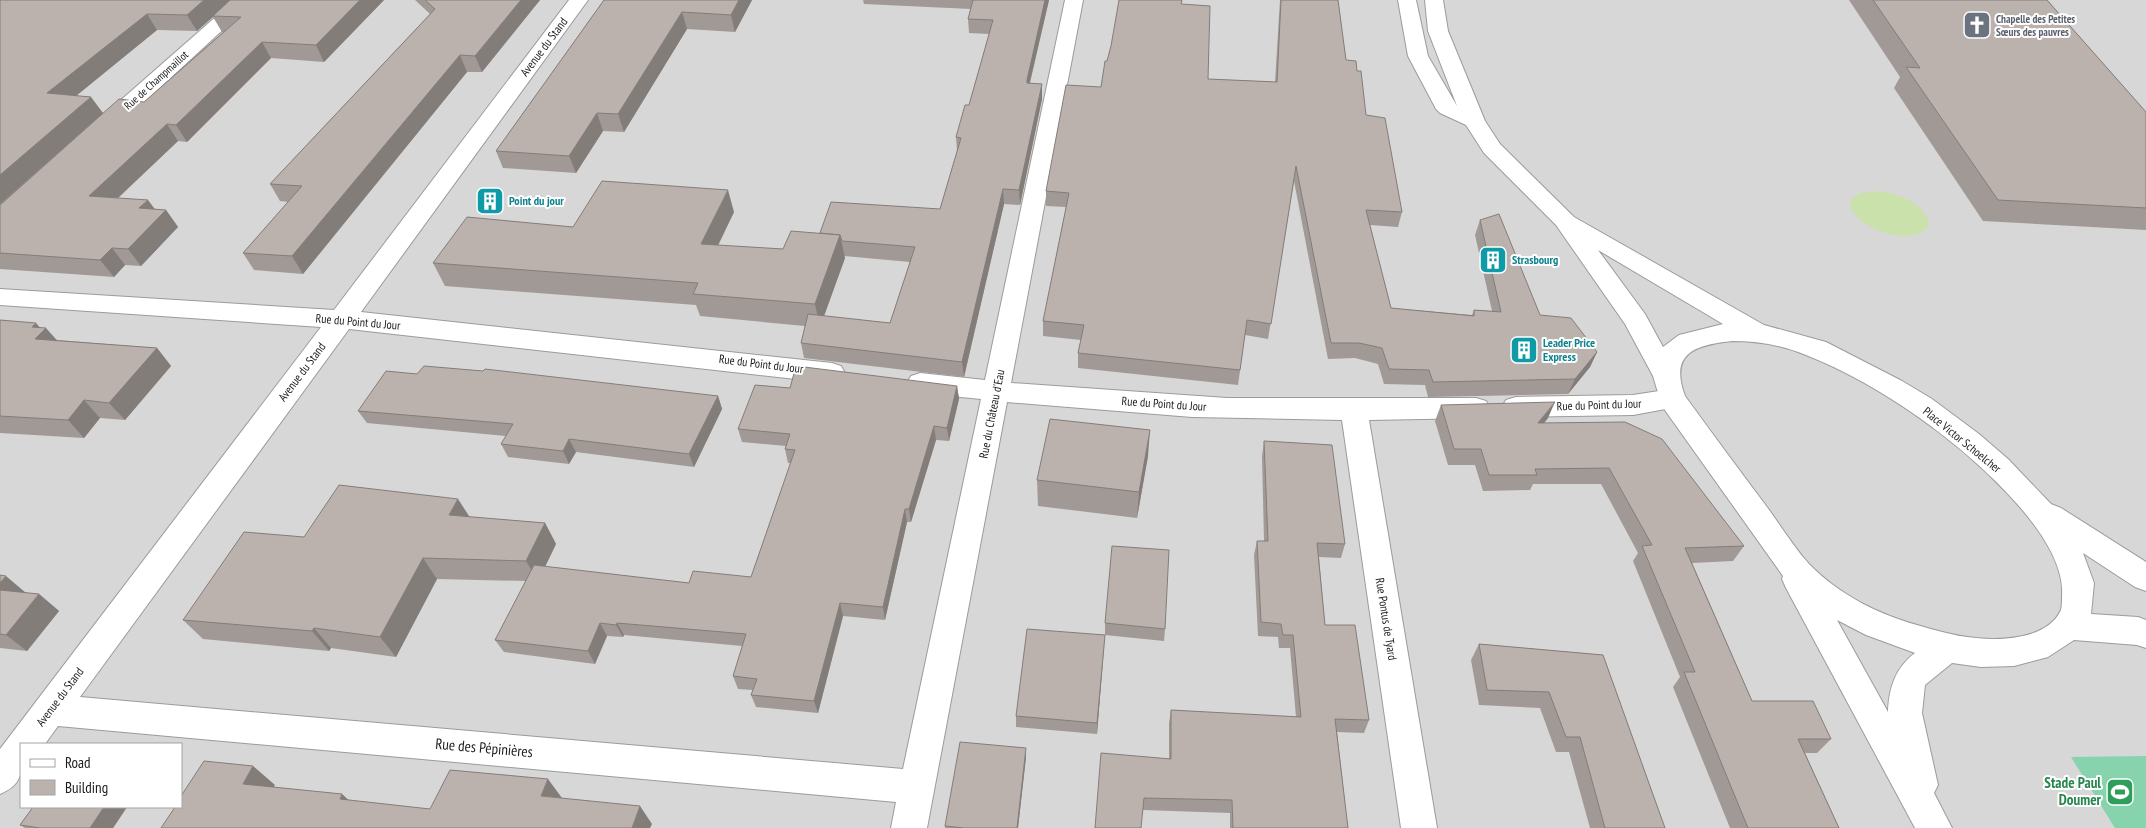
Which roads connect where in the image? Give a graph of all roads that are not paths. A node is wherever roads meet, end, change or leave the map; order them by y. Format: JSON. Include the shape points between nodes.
{"nodes":[{"id":1,"x":246,"y":0,"type":"edge"},
{"id":2,"x":579,"y":0,"type":"edge"},
{"id":3,"x":1074,"y":0,"type":"edge"},
{"id":4,"x":1407,"y":0,"type":"edge"},
{"id":5,"x":1434,"y":0,"type":"edge"},
{"id":6,"x":1474,"y":121,"type":"junction"},
{"id":7,"x":89,"y":140,"type":"edge"},
{"id":8,"x":1564,"y":220,"type":"junction"},
{"id":9,"x":0,"y":297,"type":"edge"},
{"id":10,"x":341,"y":319,"type":"junction"},
{"id":11,"x":1756,"y":332,"type":"junction"},
{"id":12,"x":859,"y":376,"type":"edge"},
{"id":13,"x":898,"y":380,"type":"edge"},
{"id":14,"x":1669,"y":388,"type":"junction"},
{"id":15,"x":996,"y":392,"type":"junction"},
{"id":16,"x":1354,"y":410,"type":"junction"},
{"id":17,"x":2035,"y":506,"type":"junction"},
{"id":18,"x":1783,"y":553,"type":"junction"},
{"id":19,"x":2146,"y":578,"type":"edge"},
{"id":20,"x":2067,"y":626,"type":"junction"},
{"id":21,"x":2146,"y":634,"type":"edge"},
{"id":22,"x":1946,"y":648,"type":"junction"},
{"id":23,"x":50,"y":710,"type":"junction"},
{"id":24,"x":25,"y":743,"type":"edge"},
{"id":25,"x":20,"y":750,"type":"edge"},
{"id":26,"x":0,"y":777,"type":"edge"},
{"id":27,"x":918,"y":787,"type":"junction"},
{"id":28,"x":1930,"y":819,"type":"edge"},
{"id":29,"x":909,"y":828,"type":"edge"},
{"id":30,"x":1419,"y":828,"type":"edge"}],
"edges":[{"from":1,"to":7,"type":"street","name":"Rue de Champmaillot"},
{"from":2,"to":10,"type":"street","name":"Avenue du Stand"},
{"from":3,"to":15,"type":"street","name":"Rue du Château d'Eau"},
{"from":4,"to":6,"type":"street","via":[[1418,56],[1447,110]]},
{"from":5,"to":6,"type":"street","via":[[1438,30]]},
{"from":6,"to":8,"type":"street","via":[[1492,148]]},
{"from":8,"to":11,"type":"street"},
{"from":8,"to":14,"type":"street","via":[[1636,320]]},
{"from":9,"to":10,"type":"street","name":"Rue du Point du Jour"},
{"from":10,"to":12,"type":"street","name":"Rue du Point du Jour"},
{"from":10,"to":23,"type":"street","name":"Avenue du Stand"},
{"from":11,"to":14,"type":"street","name":"Place Victor Schoelcher","via":[[1695,338],[1679,346],[1670,357]]},
{"from":11,"to":17,"type":"street","name":"Place Victor Schoelcher","via":[[1777,335],[1822,351],[1877,378],[1924,407],[1992,462]]},
{"from":13,"to":15,"type":"street","name":"Rue du Point du Jour"},
{"from":14,"to":16,"type":"street","name":"Rue du Point du Jour","via":[[1633,405]]},
{"from":14,"to":18,"type":"street","name":"Place Victor Schoelcher"},
{"from":15,"to":16,"type":"street","name":"Rue du Point du Jour","via":[[1192,407]]},
{"from":15,"to":27,"type":"street","name":"Rue du Château d'Eau"},
{"from":16,"to":30,"type":"street","name":"Rue Pontus de Tyard"},
{"from":17,"to":19,"type":"street"},
{"from":17,"to":20,"type":"street","name":"Place Victor Schoelcher","via":[[2059,536],[2074,562],[2078,584],[2077,608]]},
{"from":18,"to":22,"type":"street","name":"Place Victor Schoelcher","via":[[1813,587],[1862,619]]},
{"from":18,"to":28,"type":"street"},
{"from":20,"to":21,"type":"street"},
{"from":20,"to":22,"type":"street","name":"Place Victor Schoelcher","via":[[2047,643],[2017,653],[1979,654]]},
{"from":22,"to":28,"type":"street","via":[[1914,675],[1904,705]]},
{"from":23,"to":24,"type":"street","name":"Avenue du Stand"},
{"from":23,"to":27,"type":"street","name":"Rue des Pépinières"},
{"from":25,"to":26,"type":"street"},
{"from":27,"to":29,"type":"street","name":"Rue du Château d'Eau"}]}
